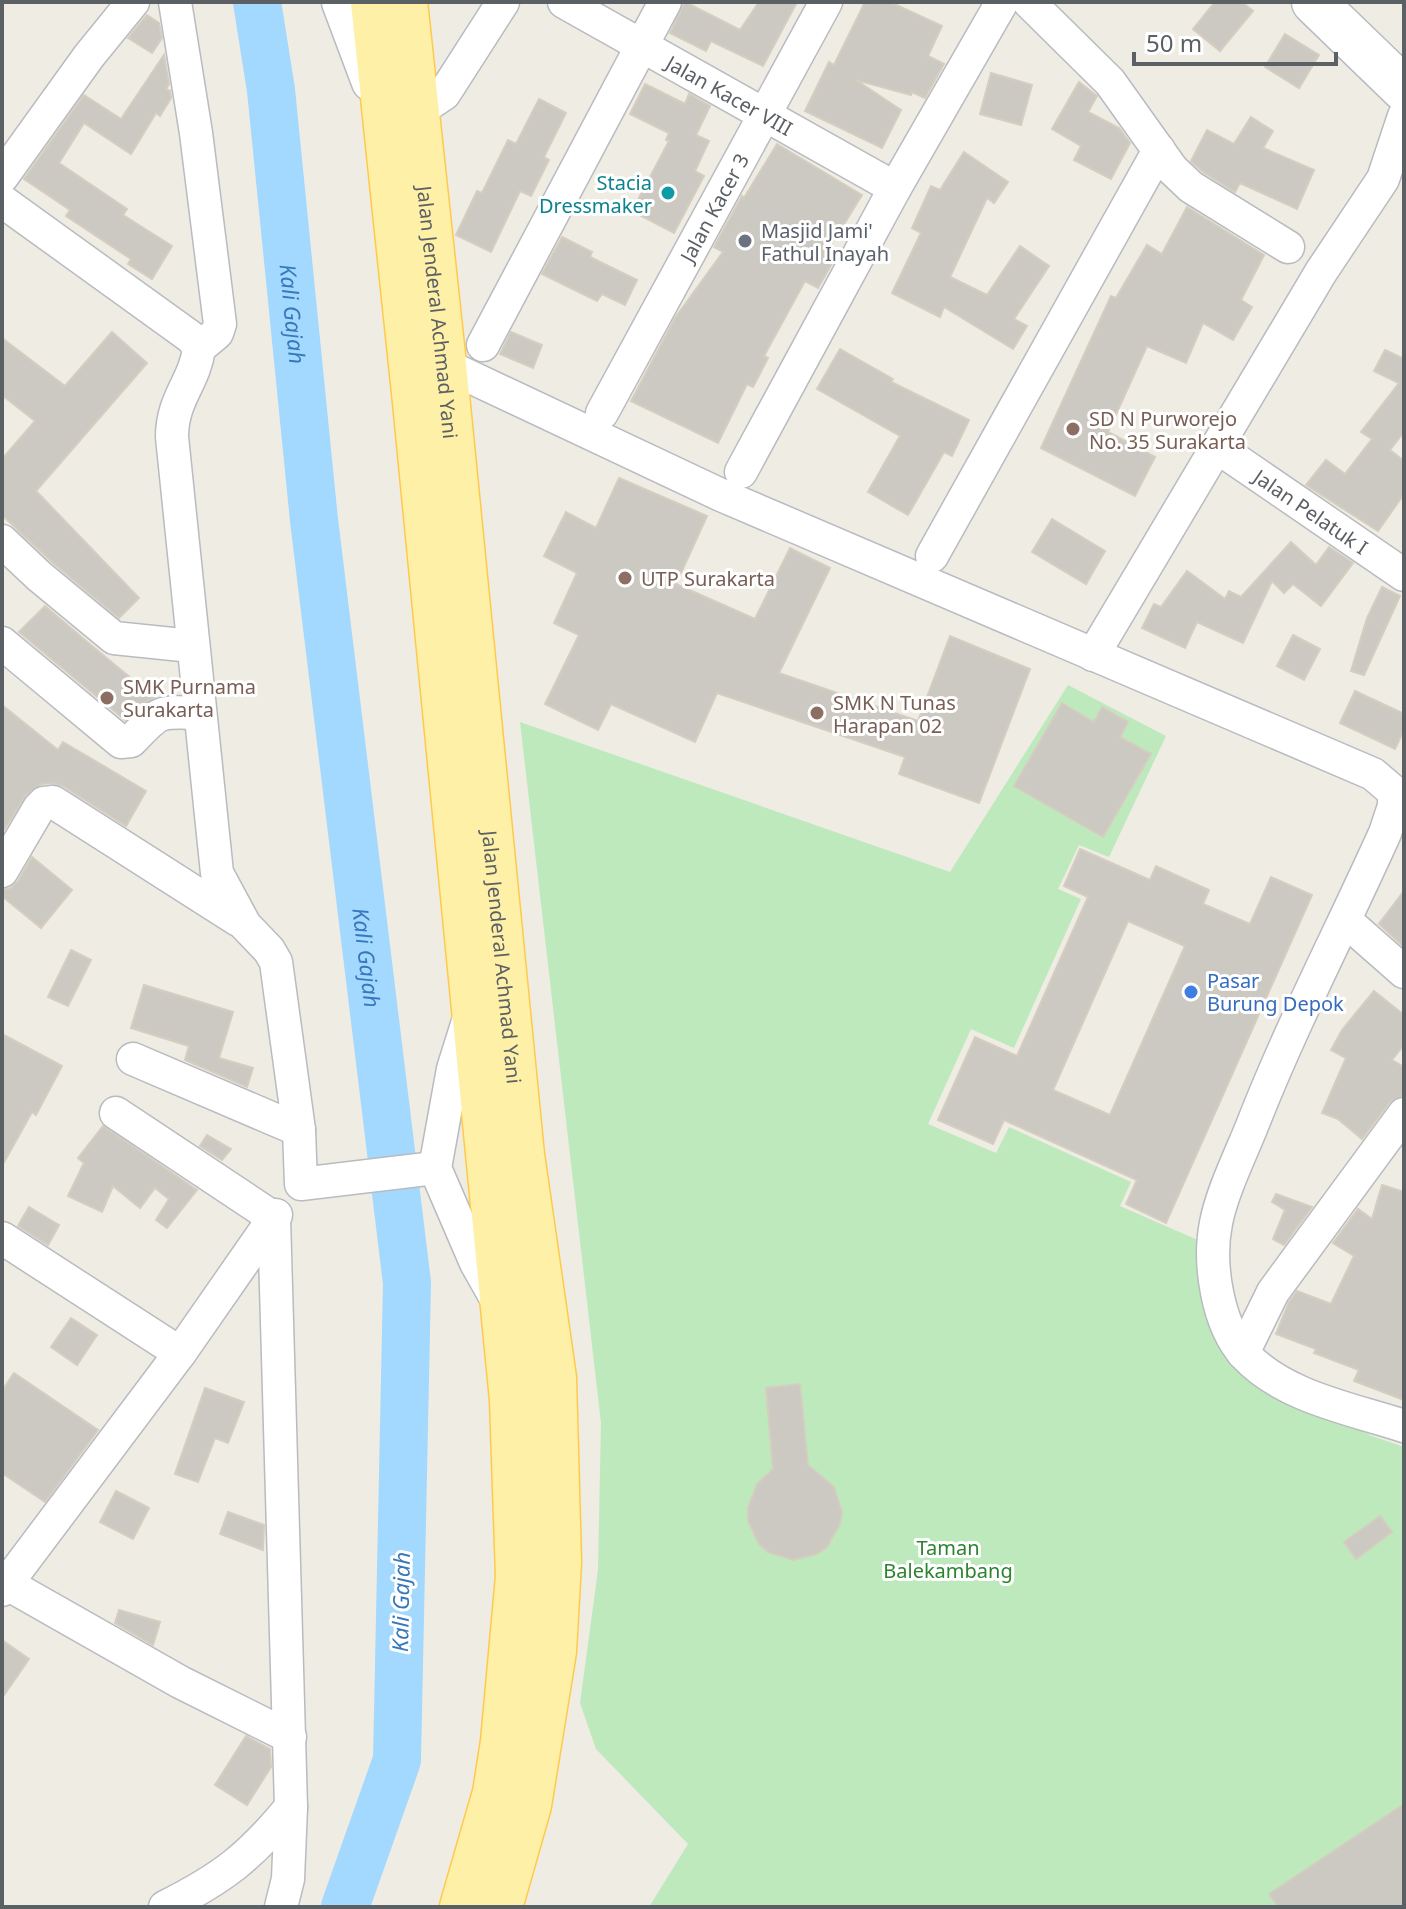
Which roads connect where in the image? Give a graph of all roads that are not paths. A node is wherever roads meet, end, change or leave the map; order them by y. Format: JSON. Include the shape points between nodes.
{"nodes":[{"id":1,"x":133,"y":2,"type":"edge"},
{"id":2,"x":175,"y":2,"type":"edge"},
{"id":3,"x":341,"y":2,"type":"edge"},
{"id":4,"x":373,"y":2,"type":"edge"},
{"id":5,"x":405,"y":2,"type":"edge"},
{"id":6,"x":503,"y":2,"type":"edge"},
{"id":7,"x":564,"y":2,"type":"edge"},
{"id":8,"x":665,"y":2,"type":"edge"},
{"id":9,"x":826,"y":2,"type":"edge"},
{"id":10,"x":1002,"y":2,"type":"edge"},
{"id":11,"x":1029,"y":2,"type":"edge"},
{"id":12,"x":1314,"y":2,"type":"edge"},
{"id":13,"x":642,"y":46,"type":"junction"},
{"id":14,"x":1404,"y":89,"type":"edge"},
{"id":15,"x":763,"y":114,"type":"junction"},
{"id":16,"x":1404,"y":116,"type":"edge"},
{"id":17,"x":402,"y":123,"type":"junction"},
{"id":18,"x":1159,"y":150,"type":"junction"},
{"id":19,"x":1394,"y":174,"type":"edge"},
{"id":20,"x":2,"y":177,"type":"edge"},
{"id":21,"x":895,"y":188,"type":"junction"},
{"id":22,"x":2,"y":201,"type":"edge"},
{"id":23,"x":1288,"y":247,"type":"dead end"},
{"id":24,"x":483,"y":345,"type":"dead end"},
{"id":25,"x":199,"y":348,"type":"junction"},
{"id":26,"x":426,"y":356,"type":"junction"},
{"id":27,"x":602,"y":413,"type":"dead end"},
{"id":28,"x":1217,"y":447,"type":"junction"},
{"id":29,"x":741,"y":472,"type":"dead end"},
{"id":30,"x":2,"y":541,"type":"edge"},
{"id":31,"x":932,"y":556,"type":"dead end"},
{"id":32,"x":1404,"y":575,"type":"edge"},
{"id":33,"x":192,"y":646,"type":"junction"},
{"id":34,"x":1093,"y":655,"type":"junction"},
{"id":35,"x":7,"y":658,"type":"edge"},
{"id":36,"x":199,"y":713,"type":"junction"},
{"id":37,"x":1399,"y":782,"type":"edge"},
{"id":38,"x":2,"y":871,"type":"edge"},
{"id":39,"x":1346,"y":921,"type":"junction"},
{"id":40,"x":245,"y":925,"type":"junction"},
{"id":41,"x":1404,"y":972,"type":"edge"},
{"id":42,"x":482,"y":987,"type":"junction"},
{"id":43,"x":133,"y":1059,"type":"dead end"},
{"id":44,"x":116,"y":1113,"type":"dead end"},
{"id":45,"x":1404,"y":1114,"type":"edge"},
{"id":46,"x":299,"y":1130,"type":"junction"},
{"id":47,"x":426,"y":1169,"type":"junction"},
{"id":48,"x":313,"y":1183,"type":"junction"},
{"id":49,"x":274,"y":1218,"type":"junction"},
{"id":50,"x":2,"y":1238,"type":"edge"},
{"id":51,"x":503,"y":1308,"type":"junction"},
{"id":52,"x":180,"y":1353,"type":"junction"},
{"id":53,"x":1243,"y":1353,"type":"junction"},
{"id":54,"x":1404,"y":1426,"type":"edge"},
{"id":55,"x":3,"y":1585,"type":"edge"},
{"id":56,"x":290,"y":1737,"type":"junction"},
{"id":57,"x":291,"y":1807,"type":"junction"},
{"id":58,"x":165,"y":1907,"type":"edge"},
{"id":59,"x":281,"y":1907,"type":"edge"},
{"id":60,"x":462,"y":1907,"type":"edge"},
{"id":61,"x":500,"y":1907,"type":"edge"}],
"edges":[{"from":1,"to":20,"type":"street"},
{"from":2,"to":25,"type":"street","via":[[220,324]]},
{"from":3,"to":17,"type":"street","via":[[363,56]]},
{"from":4,"to":17,"type":"main road","name":"Jalan Jenderal Achmad Yani"},
{"from":5,"to":17,"type":"main road","name":"Jalan Jenderal Achmad Yani"},
{"from":6,"to":17,"type":"street","via":[[444,94]]},
{"from":7,"to":13,"type":"street","name":"Jalan Kacer VIII"},
{"from":8,"to":13,"type":"street"},
{"from":9,"to":15,"type":"street","name":"Jalan Kacer 3"},
{"from":10,"to":21,"type":"street"},
{"from":11,"to":18,"type":"street","via":[[1110,82]]},
{"from":12,"to":14,"type":"main road"},
{"from":13,"to":15,"type":"street","name":"Jalan Kacer VIII"},
{"from":13,"to":24,"type":"street"},
{"from":15,"to":21,"type":"street","name":"Jalan Kacer VIII"},
{"from":15,"to":27,"type":"street","name":"Jalan Kacer 3"},
{"from":16,"to":19,"type":"street"},
{"from":17,"to":26,"type":"main road","name":"Jalan Jenderal Achmad Yani"},
{"from":18,"to":23,"type":"street","via":[[1191,187]]},
{"from":18,"to":31,"type":"street"},
{"from":19,"to":28,"type":"street","via":[[1321,272]]},
{"from":21,"to":29,"type":"street"},
{"from":22,"to":25,"type":"street"},
{"from":25,"to":33,"type":"street","via":[[172,423]]},
{"from":26,"to":34,"type":"street","via":[[721,495]]},
{"from":26,"to":42,"type":"main road","name":"Jalan Jenderal Achmad Yani"},
{"from":28,"to":32,"type":"street","name":"Jalan Pelatuk I"},
{"from":28,"to":34,"type":"street"},
{"from":30,"to":33,"type":"street","via":[[114,638]]},
{"from":33,"to":36,"type":"street"},
{"from":34,"to":37,"type":"street"},
{"from":35,"to":36,"type":"street","via":[[121,742],[131,741],[164,711]]},
{"from":36,"to":40,"type":"street","via":[[217,873]]},
{"from":37,"to":39,"type":"street","via":[[1385,833]]},
{"from":38,"to":40,"type":"street","via":[[39,808],[53,802]]},
{"from":39,"to":41,"type":"street"},
{"from":39,"to":53,"type":"street","via":[[1271,1078],[1216,1223],[1214,1284],[1226,1324]]},
{"from":40,"to":46,"type":"street","via":[[276,962]]},
{"from":42,"to":47,"type":"street"},
{"from":42,"to":51,"type":"main road","name":"Jalan Jenderal Achmad Yani"},
{"from":42,"to":61,"type":"main road","name":"Jalan Jenderal Achmad Yani","via":[[522,1155],[554,1378],[559,1562],[542,1739]]},
{"from":43,"to":46,"type":"street"},
{"from":44,"to":49,"type":"street"},
{"from":45,"to":53,"type":"street","via":[[1273,1292]]},
{"from":46,"to":48,"type":"street"},
{"from":47,"to":48,"type":"street"},
{"from":47,"to":51,"type":"street"},
{"from":48,"to":49,"type":"street"},
{"from":49,"to":52,"type":"street"},
{"from":49,"to":56,"type":"street"},
{"from":50,"to":52,"type":"street"},
{"from":51,"to":60,"type":"main road","name":"Jalan Jenderal Achmad Yani","via":[[518,1577],[495,1793]]},
{"from":52,"to":55,"type":"street"},
{"from":53,"to":54,"type":"street","via":[[1266,1375]]},
{"from":55,"to":56,"type":"street"},
{"from":56,"to":57,"type":"street"},
{"from":57,"to":58,"type":"street","via":[[235,1867]]},
{"from":57,"to":59,"type":"street","via":[[288,1879]]}]}
